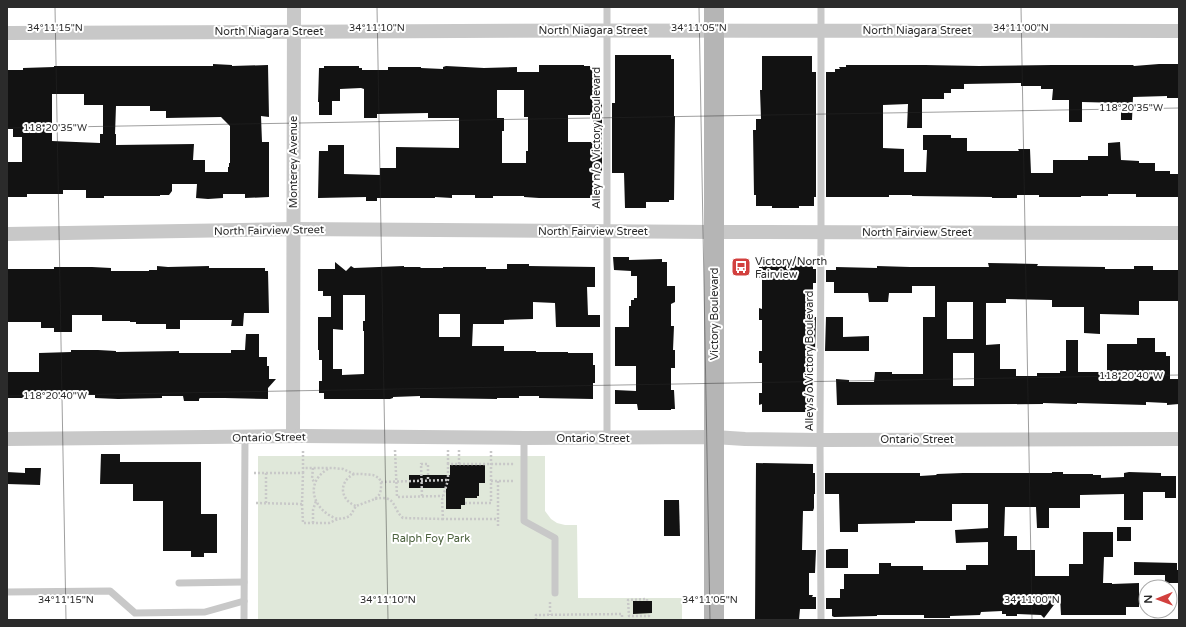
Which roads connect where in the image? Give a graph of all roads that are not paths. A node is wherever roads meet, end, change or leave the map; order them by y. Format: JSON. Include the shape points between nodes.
{"nodes":[{"id":1,"x":294,"y":7,"type":"edge"},
{"id":2,"x":607,"y":7,"type":"edge"},
{"id":3,"x":714,"y":7,"type":"edge"},
{"id":4,"x":821,"y":7,"type":"edge"},
{"id":5,"x":607,"y":30,"type":"junction"},
{"id":6,"x":714,"y":30,"type":"junction"},
{"id":7,"x":821,"y":30,"type":"junction"},
{"id":8,"x":1179,"y":30,"type":"edge"},
{"id":9,"x":294,"y":31,"type":"junction"},
{"id":10,"x":7,"y":33,"type":"edge"},
{"id":11,"x":293,"y":229,"type":"junction"},
{"id":12,"x":607,"y":231,"type":"junction"},
{"id":13,"x":714,"y":232,"type":"junction"},
{"id":14,"x":821,"y":232,"type":"junction"},
{"id":15,"x":1179,"y":233,"type":"edge"},
{"id":16,"x":7,"y":234,"type":"edge"},
{"id":17,"x":298,"y":436,"type":"junction"},
{"id":18,"x":245,"y":437,"type":"junction"},
{"id":19,"x":607,"y":437,"type":"junction"},
{"id":20,"x":714,"y":437,"type":"junction"},
{"id":21,"x":524,"y":438,"type":"junction"},
{"id":22,"x":7,"y":439,"type":"edge"},
{"id":23,"x":1179,"y":439,"type":"edge"},
{"id":24,"x":820,"y":440,"type":"junction"},
{"id":25,"x":244,"y":582,"type":"junction"},
{"id":26,"x":179,"y":583,"type":"dead end"},
{"id":27,"x":7,"y":592,"type":"edge"},
{"id":28,"x":555,"y":593,"type":"dead end"},
{"id":29,"x":244,"y":601,"type":"junction"},
{"id":30,"x":244,"y":620,"type":"edge"},
{"id":31,"x":714,"y":620,"type":"edge"},
{"id":32,"x":821,"y":620,"type":"edge"}],
"edges":[{"from":1,"to":9,"type":"street","name":"Monterey Avenue"},
{"from":2,"to":5,"type":"lane","name":"Alley n/o Victory Boulevard"},
{"from":3,"to":6,"type":"main road","name":"Victory Boulevard"},
{"from":4,"to":7,"type":"lane","name":"Alley s/o Victory Boulevard"},
{"from":5,"to":6,"type":"street","name":"North Niagara Street"},
{"from":5,"to":9,"type":"street","name":"North Niagara Street"},
{"from":5,"to":12,"type":"lane","name":"Alley n/o Victory Boulevard"},
{"from":6,"to":7,"type":"street","name":"North Niagara Street"},
{"from":6,"to":13,"type":"main road","name":"Victory Boulevard"},
{"from":7,"to":8,"type":"street","name":"North Niagara Street"},
{"from":7,"to":14,"type":"lane","name":"Alley s/o Victory Boulevard"},
{"from":9,"to":10,"type":"street","name":"North Niagara Street"},
{"from":9,"to":11,"type":"street","name":"Monterey Avenue"},
{"from":11,"to":12,"type":"street","name":"North Fairview Street"},
{"from":11,"to":16,"type":"street","name":"North Fairview Street"},
{"from":11,"to":17,"type":"street","name":"Monterey Avenue"},
{"from":12,"to":13,"type":"street","name":"North Fairview Street"},
{"from":12,"to":19,"type":"lane","name":"Alley n/o Victory Boulevard"},
{"from":13,"to":14,"type":"street","name":"North Fairview Street"},
{"from":13,"to":20,"type":"main road","name":"Victory Boulevard"},
{"from":14,"to":15,"type":"street","name":"North Fairview Street"},
{"from":14,"to":24,"type":"lane","name":"Alley s/o Victory Boulevard"},
{"from":17,"to":18,"type":"street","name":"Ontario Street"},
{"from":17,"to":21,"type":"street","name":"Ontario Street"},
{"from":18,"to":22,"type":"street","name":"Ontario Street"},
{"from":18,"to":25,"type":"lane"},
{"from":19,"to":20,"type":"street","name":"Ontario Street"},
{"from":19,"to":21,"type":"street","name":"Ontario Street"},
{"from":20,"to":24,"type":"street","name":"Ontario Street"},
{"from":20,"to":31,"type":"main road","name":"Victory Boulevard"},
{"from":21,"to":28,"type":"lane","via":[[524,521],[555,538]]},
{"from":23,"to":24,"type":"street","name":"Ontario Street"},
{"from":24,"to":32,"type":"lane","name":"Alley s/o Victory Boulevard"},
{"from":25,"to":26,"type":"lane"},
{"from":25,"to":29,"type":"lane"},
{"from":27,"to":29,"type":"lane","via":[[110,591],[135,613],[205,612]]},
{"from":29,"to":30,"type":"lane"}]}
